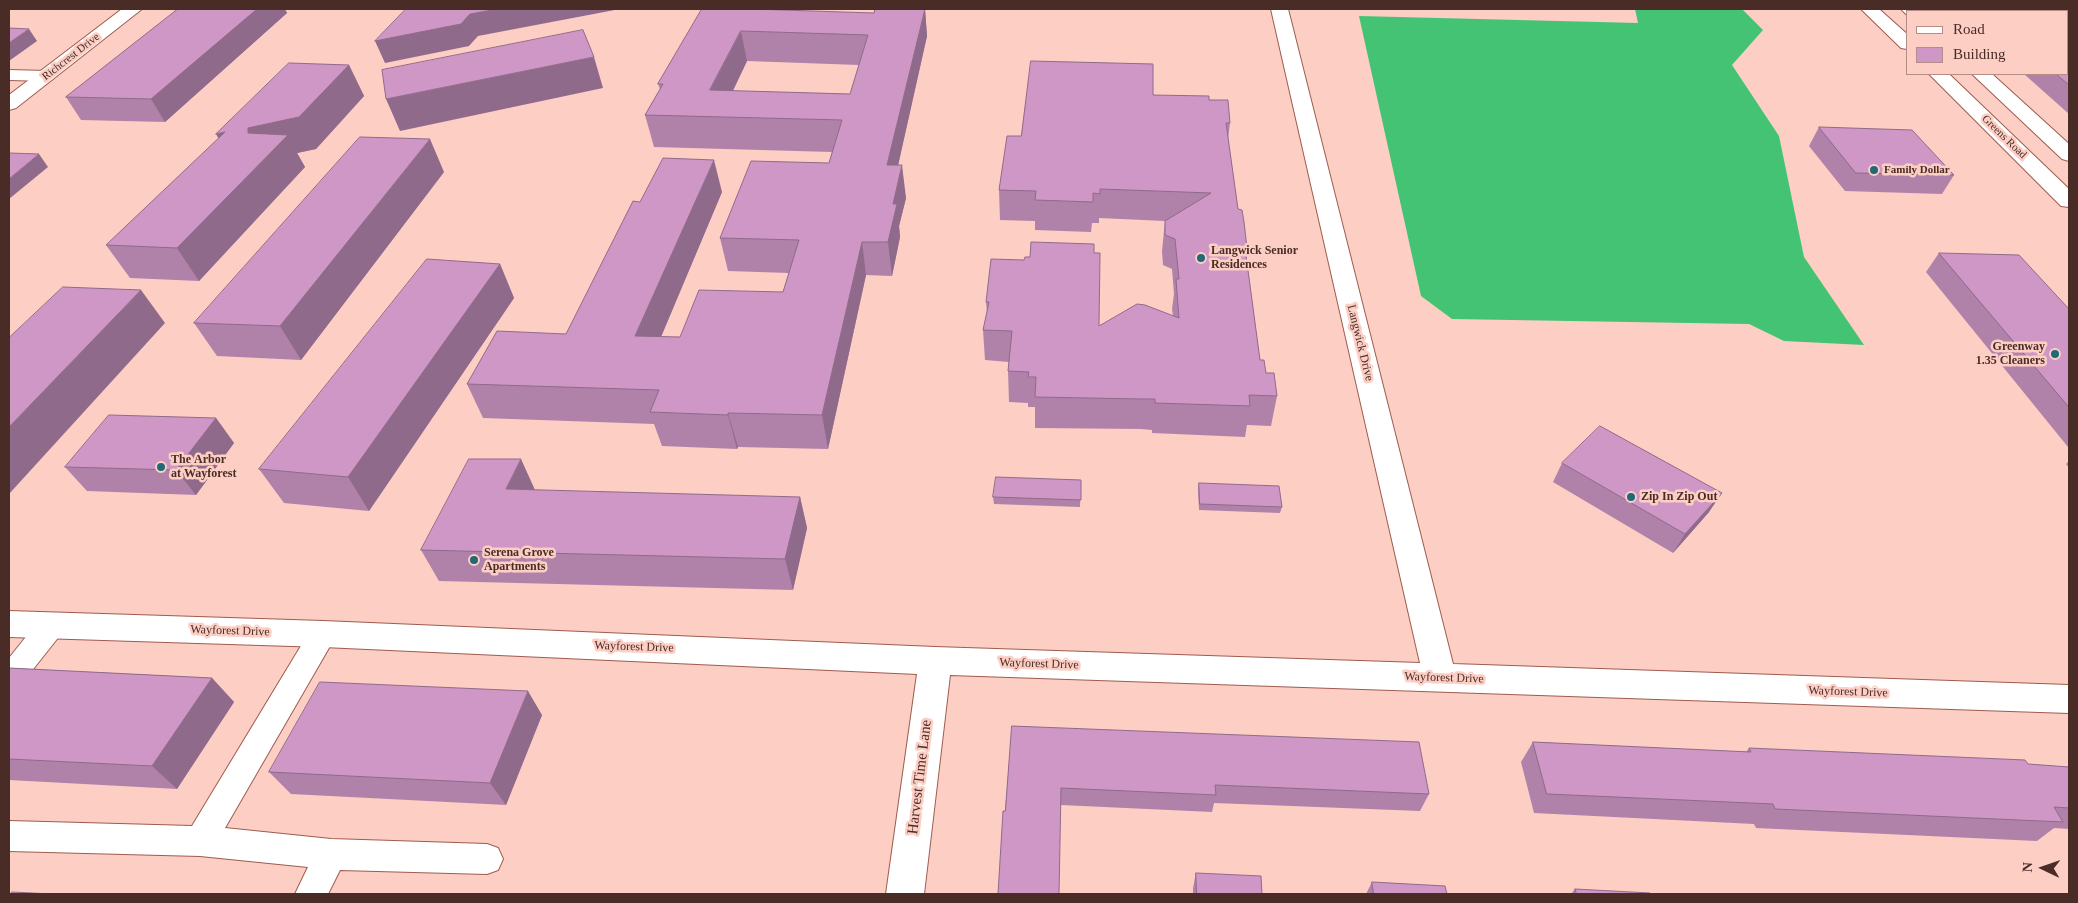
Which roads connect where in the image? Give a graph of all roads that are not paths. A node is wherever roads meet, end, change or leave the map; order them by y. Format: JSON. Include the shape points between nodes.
{"nodes":[{"id":1,"x":133,"y":9,"type":"edge"},
{"id":2,"x":1279,"y":9,"type":"edge"},
{"id":3,"x":1870,"y":9,"type":"edge"},
{"id":4,"x":1906,"y":43,"type":"edge"},
{"id":5,"x":9,"y":75,"type":"edge"},
{"id":6,"x":1939,"y":75,"type":"edge"},
{"id":7,"x":1982,"y":75,"type":"edge"},
{"id":8,"x":48,"y":76,"type":"junction"},
{"id":9,"x":9,"y":104,"type":"edge"},
{"id":10,"x":2069,"y":155,"type":"edge"},
{"id":11,"x":2069,"y":201,"type":"edge"},
{"id":12,"x":9,"y":624,"type":"edge"},
{"id":13,"x":51,"y":626,"type":"junction"},
{"id":14,"x":322,"y":634,"type":"junction"},
{"id":15,"x":935,"y":660,"type":"junction"},
{"id":16,"x":9,"y":678,"type":"edge"},
{"id":17,"x":1440,"y":678,"type":"junction"},
{"id":18,"x":2069,"y":699,"type":"edge"},
{"id":19,"x":11,"y":840,"type":"edge"},
{"id":20,"x":200,"y":841,"type":"junction"},
{"id":21,"x":331,"y":854,"type":"junction"},
{"id":22,"x":488,"y":859,"type":"dead end"},
{"id":23,"x":311,"y":894,"type":"edge"},
{"id":24,"x":905,"y":894,"type":"edge"}],
"edges":[{"from":1,"to":8,"type":"street","name":"Richcrest Drive"},
{"from":2,"to":17,"type":"street","name":"Langwick Drive"},
{"from":3,"to":4,"type":"street"},
{"from":5,"to":8,"type":"street"},
{"from":6,"to":11,"type":"street","name":"Greens Road"},
{"from":7,"to":10,"type":"street"},
{"from":8,"to":9,"type":"street","name":"Richcrest Drive"},
{"from":12,"to":13,"type":"street","name":"Wayforest Drive"},
{"from":13,"to":14,"type":"street","name":"Wayforest Drive"},
{"from":13,"to":16,"type":"street"},
{"from":14,"to":15,"type":"street","name":"Wayforest Drive"},
{"from":14,"to":20,"type":"street"},
{"from":15,"to":17,"type":"street","name":"Wayforest Drive"},
{"from":15,"to":24,"type":"street","name":"Harvest Time Lane"},
{"from":17,"to":18,"type":"street","name":"Wayforest Drive"},
{"from":19,"to":20,"type":"street"},
{"from":20,"to":21,"type":"street"},
{"from":21,"to":22,"type":"street"},
{"from":21,"to":23,"type":"street"}]}
